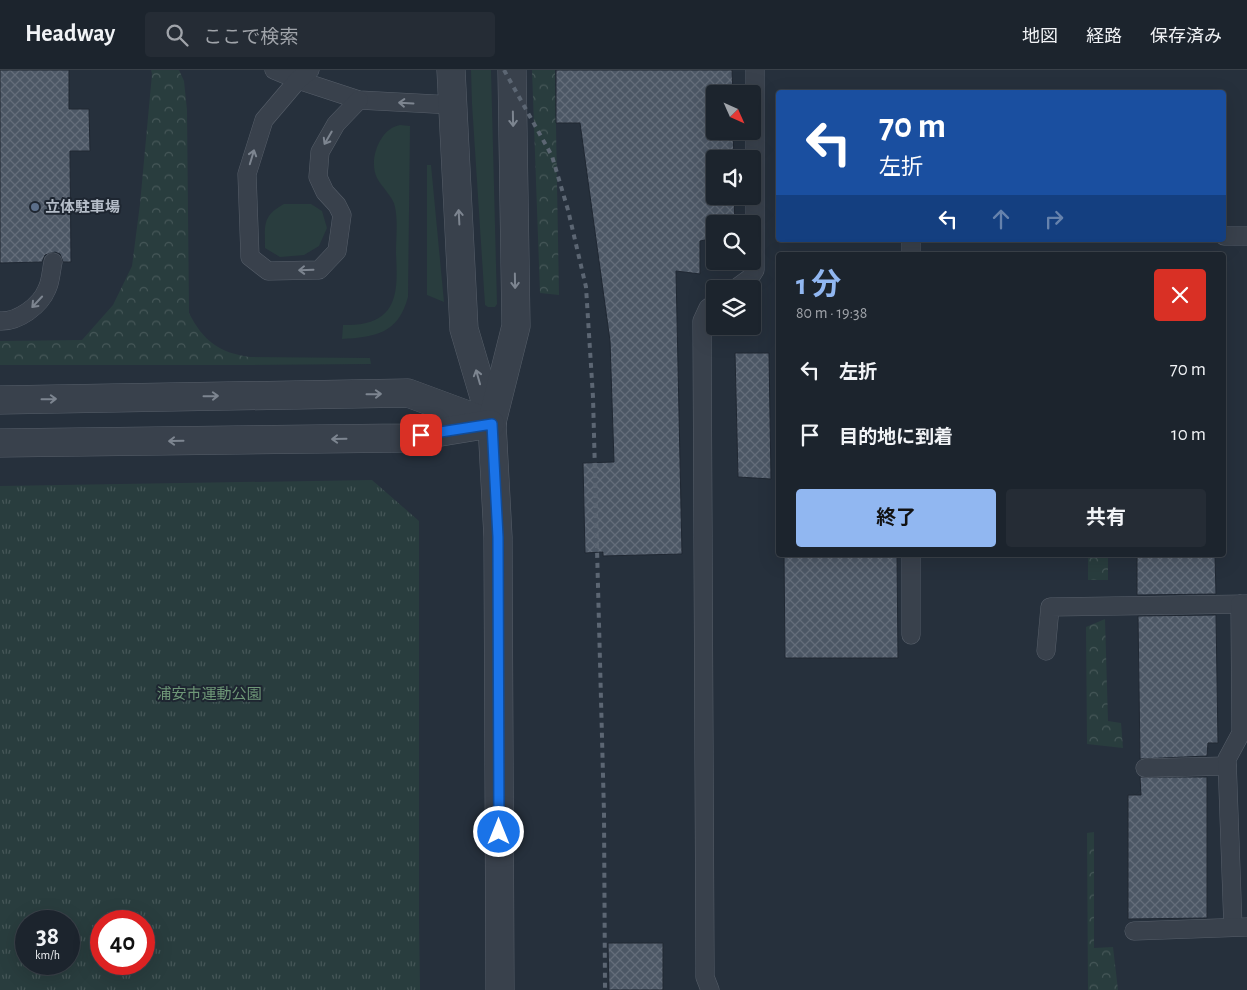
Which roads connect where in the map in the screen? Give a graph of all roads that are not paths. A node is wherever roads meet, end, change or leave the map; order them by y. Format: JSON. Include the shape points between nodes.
{"nodes":[{"id":1,"x":274,"y":70,"type":"edge"},
{"id":2,"x":451,"y":70,"type":"edge"},
{"id":3,"x":512,"y":70,"type":"edge"},
{"id":4,"x":755,"y":70,"type":"edge"},
{"id":5,"x":304,"y":75,"type":"edge"},
{"id":6,"x":358,"y":100,"type":"junction"},
{"id":7,"x":453,"y":105,"type":"junction"},
{"id":8,"x":1226,"y":236,"type":"edge"},
{"id":9,"x":1247,"y":236,"type":"edge"},
{"id":10,"x":52,"y":262,"type":"dead end"},
{"id":11,"x":747,"y":280,"type":"edge"},
{"id":12,"x":706,"y":313,"type":"edge"},
{"id":13,"x":0,"y":321,"type":"edge"},
{"id":14,"x":0,"y":400,"type":"edge"},
{"id":15,"x":492,"y":424,"type":"junction"},
{"id":16,"x":0,"y":443,"type":"edge"},
{"id":17,"x":911,"y":557,"type":"edge"},
{"id":18,"x":1243,"y":604,"type":"edge"},
{"id":19,"x":911,"y":635,"type":"dead end"},
{"id":20,"x":1046,"y":651,"type":"dead end"},
{"id":21,"x":1227,"y":766,"type":"junction"},
{"id":22,"x":1145,"y":768,"type":"dead end"},
{"id":23,"x":1240,"y":927,"type":"edge"},
{"id":24,"x":1134,"y":931,"type":"dead end"},
{"id":25,"x":500,"y":990,"type":"edge"},
{"id":26,"x":710,"y":990,"type":"edge"}],
"edges":[{"from":1,"to":5,"type":"lane"},
{"from":2,"to":7,"type":"street"},
{"from":3,"to":15,"type":"street","one_way":true,"via":[[516,326]]},
{"from":4,"to":11,"type":"lane","via":[[756,270]]},
{"from":5,"to":6,"type":"lane"},
{"from":6,"to":5,"type":"lane","one_way":true,"via":[[336,124],[320,152],[318,177],[324,192],[338,205],[342,215],[337,251],[320,270],[268,271],[250,258],[247,174],[264,120]]},
{"from":7,"to":6,"type":"lane","one_way":true},
{"from":15,"to":7,"type":"street","one_way":true,"via":[[464,329]]},
{"from":8,"to":9,"type":"lane"},
{"from":10,"to":13,"type":"lane","one_way":true,"via":[[46,292],[23,315]]},
{"from":12,"to":26,"type":"lane","via":[[702,322],[705,967]]},
{"from":14,"to":15,"type":"street","one_way":true,"via":[[408,393]]},
{"from":15,"to":16,"type":"street","one_way":true,"via":[[404,438]]},
{"from":15,"to":25,"type":"street","via":[[498,537]]},
{"from":17,"to":19,"type":"lane"},
{"from":18,"to":20,"type":"lane","via":[[1050,607]]},
{"from":18,"to":21,"type":"lane","via":[[1241,733],[1227,758]]},
{"from":21,"to":22,"type":"lane"},
{"from":21,"to":23,"type":"lane"},
{"from":23,"to":24,"type":"lane"}]}
